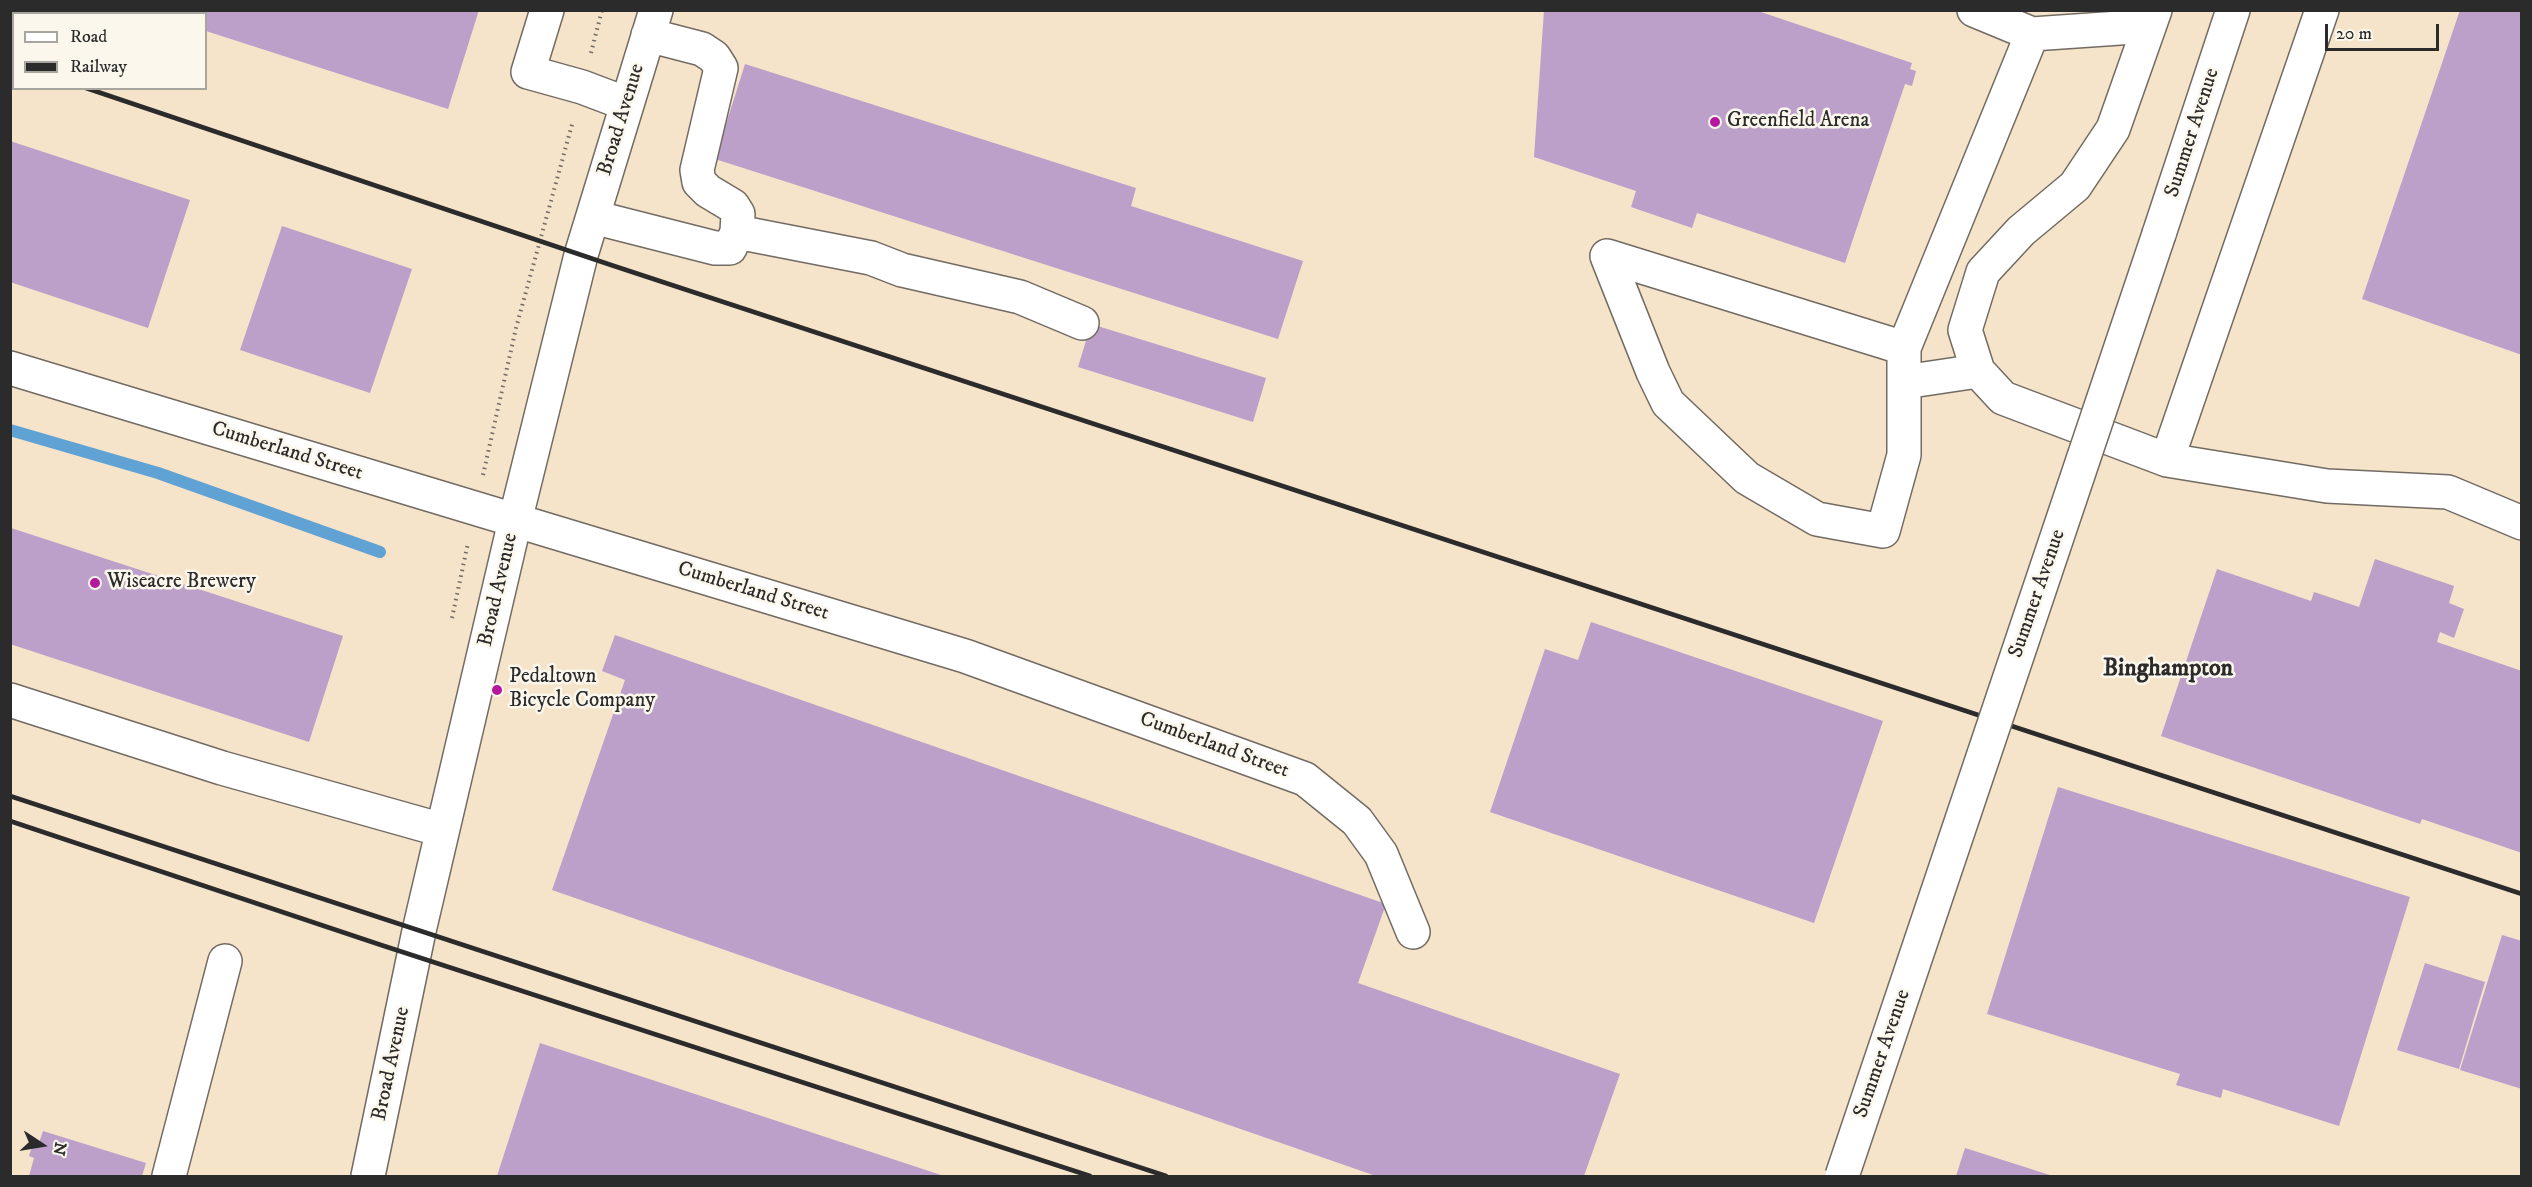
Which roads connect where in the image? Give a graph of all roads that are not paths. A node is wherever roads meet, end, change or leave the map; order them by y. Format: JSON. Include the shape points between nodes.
{"nodes":[{"id":1,"x":547,"y":10,"type":"edge"},
{"id":2,"x":1974,"y":10,"type":"edge"},
{"id":3,"x":2234,"y":10,"type":"edge"},
{"id":4,"x":2322,"y":10,"type":"edge"},
{"id":5,"x":2152,"y":18,"type":"edge"},
{"id":6,"x":652,"y":23,"type":"edge"},
{"id":7,"x":2032,"y":34,"type":"junction"},
{"id":8,"x":627,"y":104,"type":"junction"},
{"id":9,"x":593,"y":217,"type":"junction"},
{"id":10,"x":737,"y":232,"type":"junction"},
{"id":11,"x":1082,"y":323,"type":"dead end"},
{"id":12,"x":1904,"y":348,"type":"junction"},
{"id":13,"x":10,"y":368,"type":"edge"},
{"id":14,"x":1978,"y":372,"type":"junction"},
{"id":15,"x":1904,"y":382,"type":"junction"},
{"id":16,"x":2167,"y":460,"type":"junction"},
{"id":17,"x":515,"y":521,"type":"junction"},
{"id":18,"x":2522,"y":523,"type":"edge"},
{"id":19,"x":10,"y":700,"type":"edge"},
{"id":20,"x":442,"y":830,"type":"junction"},
{"id":21,"x":1413,"y":932,"type":"dead end"},
{"id":22,"x":225,"y":961,"type":"dead end"},
{"id":23,"x":169,"y":1176,"type":"edge"},
{"id":24,"x":368,"y":1176,"type":"edge"},
{"id":25,"x":1842,"y":1176,"type":"edge"}],
"edges":[{"from":1,"to":8,"type":"street","via":[[528,72]]},
{"from":2,"to":7,"type":"street"},
{"from":3,"to":25,"type":"street","name":"Summer Avenue","bridge":true},
{"from":4,"to":16,"type":"street"},
{"from":5,"to":7,"type":"street"},
{"from":5,"to":14,"type":"street","via":[[2113,129],[2075,186],[2020,231],[1983,272],[1965,330]]},
{"from":6,"to":8,"type":"street","name":"Broad Avenue"},
{"from":6,"to":10,"type":"street","via":[[702,49],[721,68],[697,170],[699,182],[733,206],[738,214]]},
{"from":7,"to":12,"type":"street"},
{"from":8,"to":9,"type":"street","name":"Broad Avenue"},
{"from":9,"to":10,"type":"street","via":[[715,248],[730,248]]},
{"from":9,"to":17,"type":"street","name":"Broad Avenue"},
{"from":10,"to":11,"type":"street","via":[[871,258],[902,270],[1020,297]]},
{"from":12,"to":15,"type":"street"},
{"from":12,"to":15,"type":"street","via":[[1607,256],[1668,404],[1747,478],[1817,519],[1884,531],[1904,455]]},
{"from":13,"to":17,"type":"street","name":"Cumberland Street"},
{"from":14,"to":15,"type":"street"},
{"from":14,"to":16,"type":"street","via":[[2002,398]]},
{"from":16,"to":18,"type":"street","via":[[2327,486],[2448,492]]},
{"from":17,"to":20,"type":"street","name":"Broad Avenue"},
{"from":17,"to":21,"type":"street","name":"Cumberland Street","via":[[965,656],[1305,779],[1357,821],[1381,854]]},
{"from":19,"to":20,"type":"street","via":[[222,768]]},
{"from":20,"to":24,"type":"street","name":"Broad Avenue"},
{"from":22,"to":23,"type":"street"}]}
